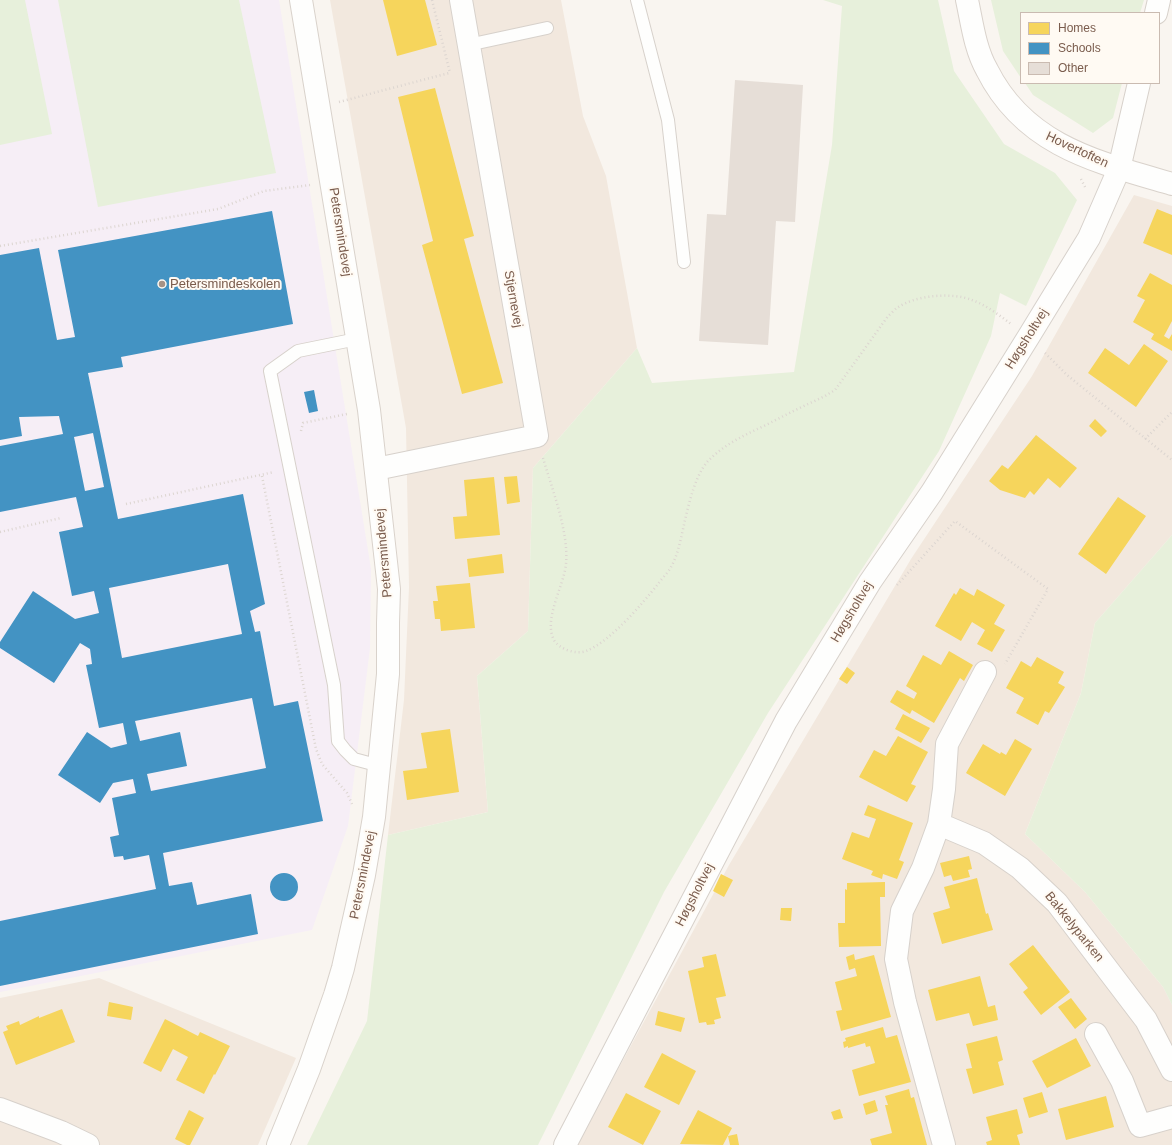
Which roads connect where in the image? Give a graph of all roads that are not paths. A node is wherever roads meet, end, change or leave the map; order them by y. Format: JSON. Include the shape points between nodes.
{"nodes":[{"id":1,"x":301,"y":0,"type":"edge"},
{"id":2,"x":461,"y":0,"type":"edge"},
{"id":3,"x":637,"y":0,"type":"edge"},
{"id":4,"x":967,"y":0,"type":"edge"},
{"id":5,"x":1158,"y":0,"type":"edge"},
{"id":6,"x":1156,"y":12,"type":"edge"},
{"id":7,"x":547,"y":28,"type":"dead end"},
{"id":8,"x":468,"y":45,"type":"junction"},
{"id":9,"x":1139,"y":84,"type":"edge"},
{"id":10,"x":1119,"y":169,"type":"junction"},
{"id":11,"x":1172,"y":184,"type":"edge"},
{"id":12,"x":684,"y":262,"type":"dead end"},
{"id":13,"x":357,"y":339,"type":"junction"},
{"id":14,"x":376,"y":469,"type":"junction"},
{"id":15,"x":985,"y":672,"type":"road end"},
{"id":16,"x":380,"y":766,"type":"junction"},
{"id":17,"x":938,"y":824,"type":"junction"},
{"id":18,"x":1096,"y":1034,"type":"dead end"},
{"id":19,"x":1172,"y":1070,"type":"edge"},
{"id":20,"x":0,"y":1109,"type":"edge"},
{"id":21,"x":1172,"y":1117,"type":"edge"},
{"id":22,"x":88,"y":1145,"type":"edge"},
{"id":23,"x":278,"y":1145,"type":"edge"},
{"id":24,"x":565,"y":1145,"type":"edge"},
{"id":25,"x":944,"y":1145,"type":"edge"}],
"edges":[{"from":1,"to":13,"type":"street","name":"Petersmindevej"},
{"from":2,"to":8,"type":"street","name":"Stjernevej"},
{"from":3,"to":12,"type":"lane","via":[[668,120]]},
{"from":4,"to":10,"type":"street","name":"Hovertoften","via":[[975,38],[986,70],[1016,112],[1056,144]]},
{"from":5,"to":6,"type":"street"},
{"from":7,"to":8,"type":"lane"},
{"from":8,"to":14,"type":"street","name":"Stjernevej","via":[[537,436]]},
{"from":9,"to":10,"type":"street","name":"Høgsholtvej"},
{"from":10,"to":11,"type":"street","name":"Hovertoften"},
{"from":10,"to":24,"type":"street","name":"Høgsholtvej","via":[[1089,238],[932,492],[870,582],[786,721]]},
{"from":13,"to":14,"type":"street","name":"Petersmindevej"},
{"from":13,"to":16,"type":"lane","via":[[298,351],[270,372],[334,685],[338,741],[354,759]]},
{"from":14,"to":16,"type":"street","name":"Petersmindevej","via":[[390,589],[388,674]]},
{"from":15,"to":17,"type":"street","via":[[947,744],[944,789]]},
{"from":16,"to":23,"type":"street","name":"Petersmindevej","via":[[364,875],[343,968],[309,1069]]},
{"from":17,"to":19,"type":"street","name":"Bakkelyparken","via":[[984,843],[1020,868],[1058,902],[1146,1020]]},
{"from":17,"to":25,"type":"street","via":[[923,868],[902,911],[896,959],[905,1002]]},
{"from":18,"to":21,"type":"street","via":[[1122,1081],[1140,1126]]},
{"from":20,"to":22,"type":"street"}]}
